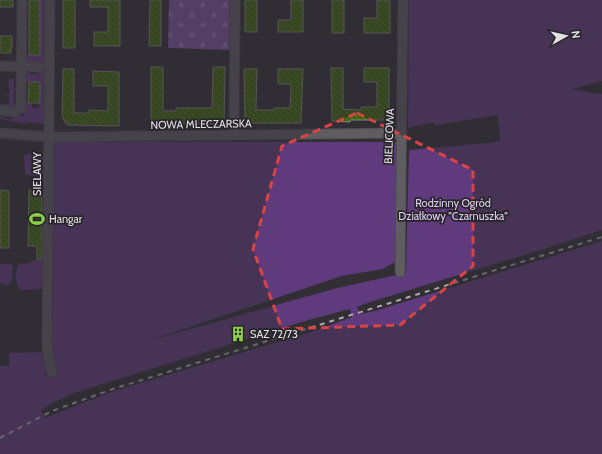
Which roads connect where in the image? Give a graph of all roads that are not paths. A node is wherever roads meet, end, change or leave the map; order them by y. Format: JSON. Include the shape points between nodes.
{"nodes":[{"id":1,"x":22,"y":0,"type":"edge"},
{"id":2,"x":50,"y":0,"type":"edge"},
{"id":3,"x":235,"y":0,"type":"edge"},
{"id":4,"x":402,"y":0,"type":"edge"},
{"id":5,"x":0,"y":66,"type":"edge"},
{"id":6,"x":22,"y":66,"type":"junction"},
{"id":7,"x":40,"y":67,"type":"dead end"},
{"id":8,"x":0,"y":110,"type":"edge"},
{"id":9,"x":234,"y":129,"type":"dead end"},
{"id":10,"x":0,"y":133,"type":"edge"},
{"id":11,"x":402,"y":133,"type":"junction"},
{"id":12,"x":49,"y":137,"type":"junction"},
{"id":13,"x":400,"y":272,"type":"dead end"},
{"id":14,"x":52,"y":372,"type":"dead end"}],
"edges":[{"from":1,"to":6,"type":"street"},
{"from":2,"to":12,"type":"street","name":"SIELAWY"},
{"from":3,"to":9,"type":"street"},
{"from":4,"to":11,"type":"street","name":"BIELICOWA"},
{"from":5,"to":6,"type":"street"},
{"from":6,"to":7,"type":"street"},
{"from":6,"to":8,"type":"street","via":[[20,109],[15,112]]},
{"from":10,"to":12,"type":"street","name":"NOWA MLECZARSKA"},
{"from":11,"to":12,"type":"street","name":"NOWA MLECZARSKA"},
{"from":11,"to":13,"type":"street","name":"BIELICOWA"},
{"from":12,"to":14,"type":"street","name":"SIELAWY","via":[[47,344]]}]}
